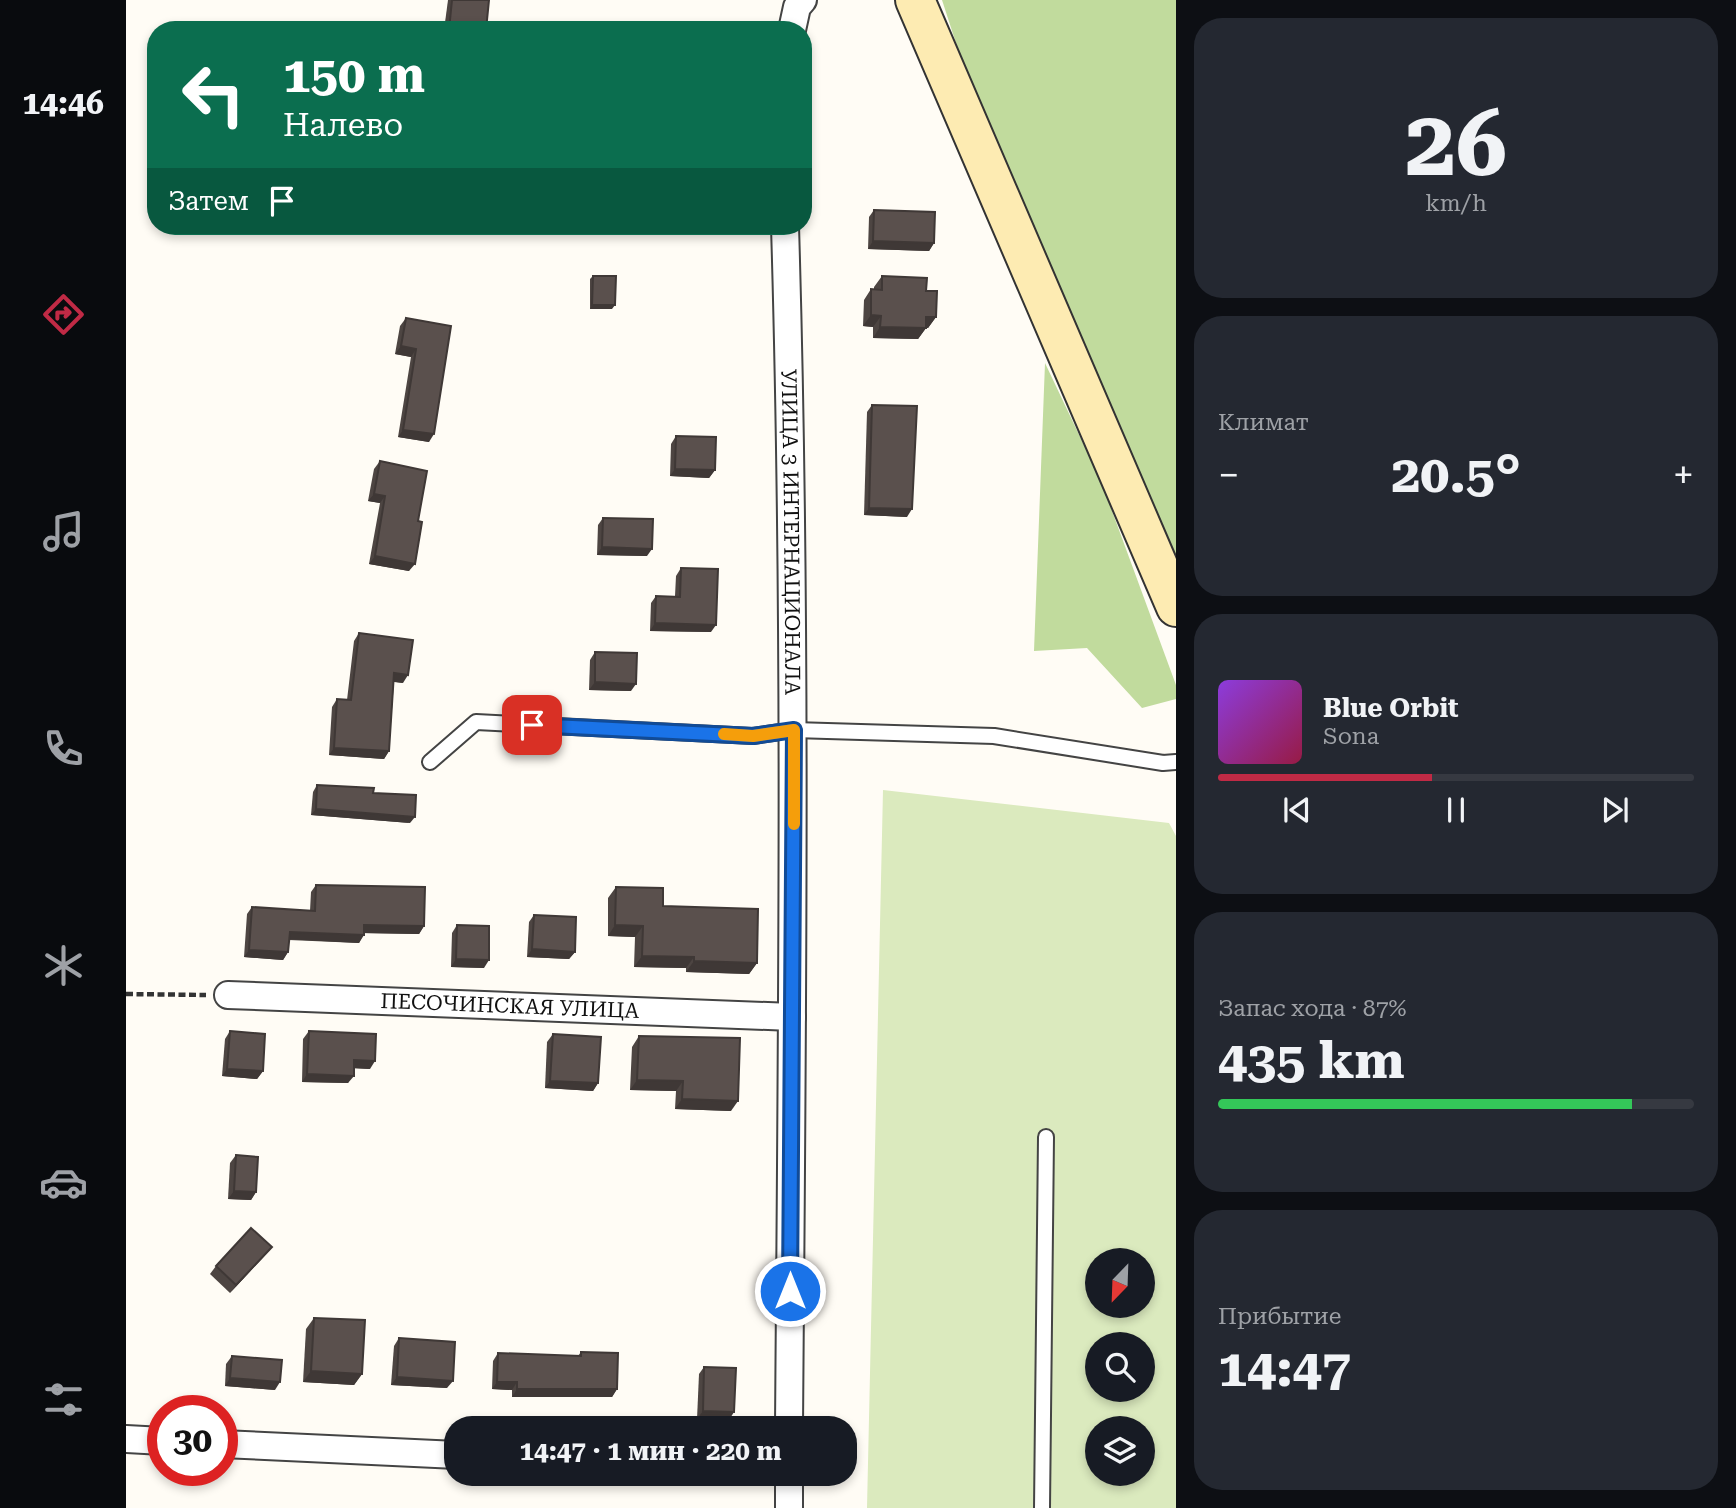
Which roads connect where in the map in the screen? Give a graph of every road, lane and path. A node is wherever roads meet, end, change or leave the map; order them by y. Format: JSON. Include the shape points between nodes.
{"nodes":[{"id":1,"x":803,"y":0,"type":"edge"},
{"id":2,"x":915,"y":0,"type":"edge"},
{"id":3,"x":794,"y":21,"type":"edge"},
{"id":4,"x":785,"y":235,"type":"edge"},
{"id":5,"x":1176,"y":607,"type":"edge"},
{"id":6,"x":794,"y":730,"type":"junction"},
{"id":7,"x":430,"y":762,"type":"dead end"},
{"id":8,"x":1176,"y":762,"type":"edge"},
{"id":9,"x":126,"y":994,"type":"edge"},
{"id":10,"x":228,"y":995,"type":"joint"},
{"id":11,"x":792,"y":1017,"type":"junction"},
{"id":12,"x":1046,"y":1137,"type":"dead end"},
{"id":13,"x":789,"y":1416,"type":"edge"},
{"id":14,"x":126,"y":1439,"type":"edge"},
{"id":15,"x":147,"y":1440,"type":"edge"},
{"id":16,"x":238,"y":1445,"type":"edge"},
{"id":17,"x":444,"y":1454,"type":"edge"},
{"id":18,"x":789,"y":1486,"type":"edge"},
{"id":19,"x":789,"y":1508,"type":"edge"},
{"id":20,"x":1042,"y":1508,"type":"edge"}],
"edges":[{"from":1,"to":3,"type":"street"},
{"from":2,"to":5,"type":"street"},
{"from":4,"to":6,"type":"street","name":"УЛИЦА 3 ИНТЕРНАЦИОНАЛА"},
{"from":6,"to":7,"type":"lane","via":[[753,736],[476,722]]},
{"from":6,"to":8,"type":"lane","via":[[995,736]]},
{"from":6,"to":11,"type":"street","name":"УЛИЦА 3 ИНТЕРНАЦИОНАЛА"},
{"from":9,"to":10,"type":"path"},
{"from":10,"to":11,"type":"street","name":"ПЕСОЧИНСКАЯ УЛИЦА"},
{"from":11,"to":13,"type":"street","name":"УЛИЦА 3 ИНТЕРНАЦИОНАЛА"},
{"from":12,"to":20,"type":"lane"},
{"from":14,"to":15,"type":"street"},
{"from":16,"to":17,"type":"street"},
{"from":18,"to":19,"type":"street"}]}
